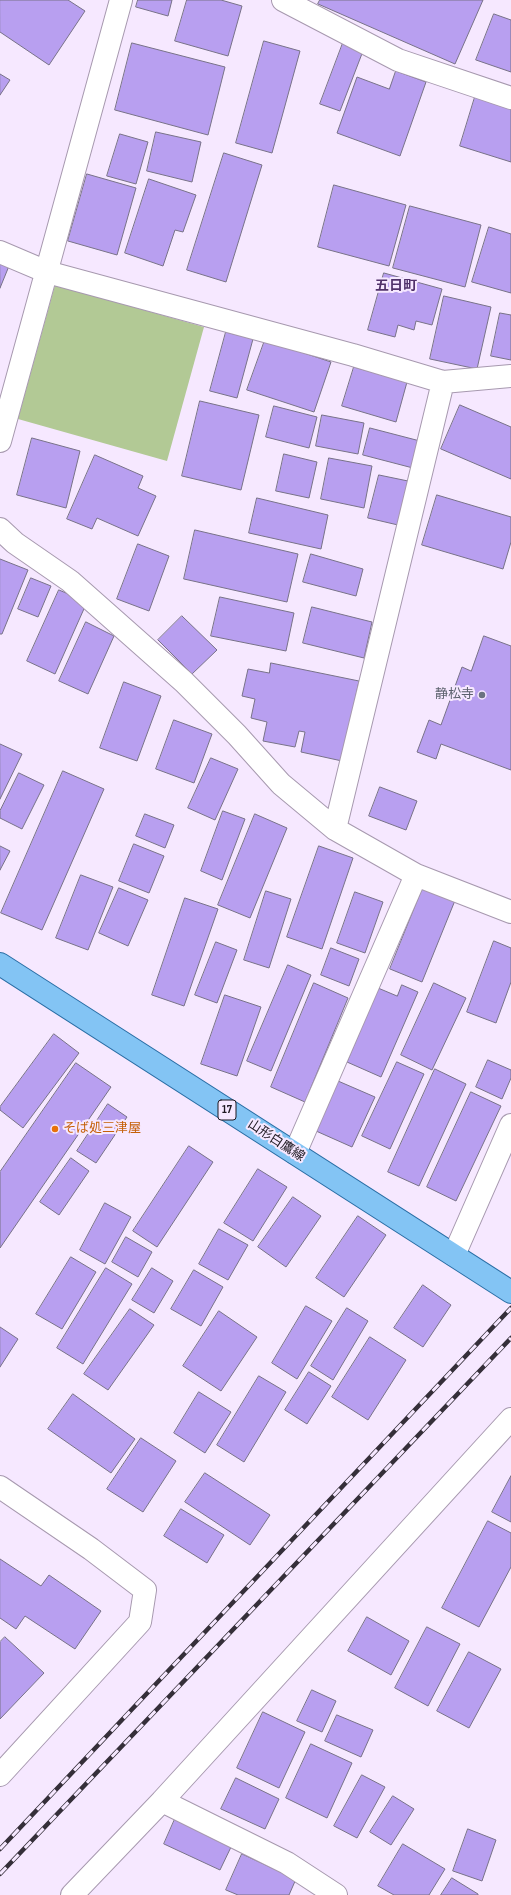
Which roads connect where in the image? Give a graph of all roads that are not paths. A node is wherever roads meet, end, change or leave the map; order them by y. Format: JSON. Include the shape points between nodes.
{"nodes":[{"id":1,"x":121,"y":0,"type":"edge"},
{"id":2,"x":283,"y":0,"type":"edge"},
{"id":3,"x":511,"y":98,"type":"edge"},
{"id":4,"x":0,"y":252,"type":"edge"},
{"id":5,"x":47,"y":272,"type":"junction"},
{"id":6,"x":511,"y":376,"type":"edge"},
{"id":7,"x":443,"y":382,"type":"junction"},
{"id":8,"x":0,"y":440,"type":"edge"},
{"id":9,"x":0,"y":529,"type":"edge"},
{"id":10,"x":335,"y":829,"type":"junction"},
{"id":11,"x":416,"y":875,"type":"junction"},
{"id":12,"x":511,"y":912,"type":"edge"},
{"id":13,"x":0,"y":964,"type":"edge"},
{"id":14,"x":511,"y":1125,"type":"edge"},
{"id":15,"x":295,"y":1153,"type":"junction"},
{"id":16,"x":454,"y":1256,"type":"junction"},
{"id":17,"x":511,"y":1292,"type":"edge"},
{"id":18,"x":511,"y":1419,"type":"edge"},
{"id":19,"x":0,"y":1487,"type":"edge"},
{"id":20,"x":3,"y":1766,"type":"edge"},
{"id":21,"x":162,"y":1801,"type":"junction"},
{"id":22,"x":72,"y":1895,"type":"edge"},
{"id":23,"x":336,"y":1895,"type":"edge"}],
"edges":[{"from":1,"to":5,"type":"street"},
{"from":2,"to":3,"type":"street","via":[[398,60]]},
{"from":4,"to":5,"type":"street"},
{"from":5,"to":7,"type":"street","via":[[354,355]]},
{"from":5,"to":8,"type":"street"},
{"from":6,"to":7,"type":"street"},
{"from":7,"to":10,"type":"street"},
{"from":9,"to":10,"type":"street","via":[[15,543],[70,581],[184,682],[281,784]]},
{"from":10,"to":11,"type":"street"},
{"from":11,"to":12,"type":"street"},
{"from":11,"to":15,"type":"street"},
{"from":13,"to":15,"type":"main road","name":"山形白鷹線","number":"17"},
{"from":14,"to":16,"type":"street"},
{"from":15,"to":16,"type":"main road","name":"山形白鷹線","number":"17"},
{"from":16,"to":17,"type":"main road","name":"山形白鷹線","number":"17"},
{"from":18,"to":21,"type":"street"},
{"from":19,"to":20,"type":"street","via":[[91,1549],[145,1590],[140,1622]]},
{"from":21,"to":22,"type":"street"},
{"from":21,"to":23,"type":"street","via":[[287,1863]]}]}
